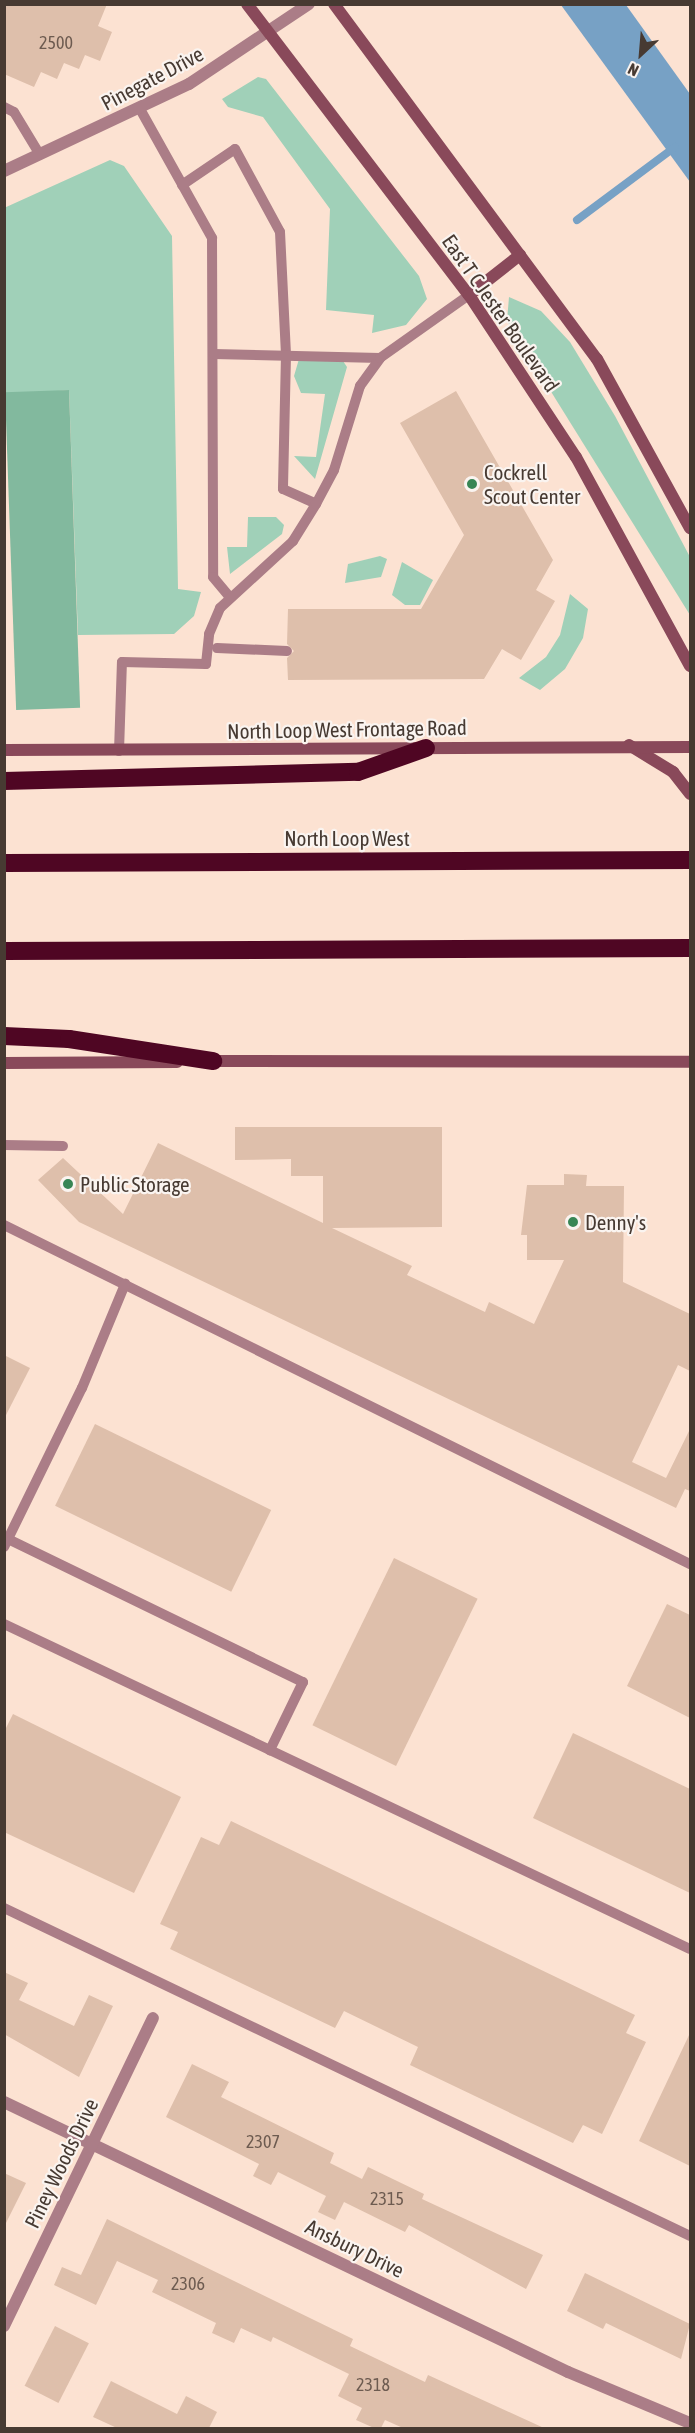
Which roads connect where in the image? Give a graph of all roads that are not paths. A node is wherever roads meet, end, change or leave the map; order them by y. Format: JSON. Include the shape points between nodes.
{"nodes":[{"id":1,"x":247,"y":4,"type":"edge"},
{"id":2,"x":309,"y":4,"type":"edge"},
{"id":3,"x":334,"y":4,"type":"edge"},
{"id":4,"x":268,"y":34,"type":"junction"},
{"id":5,"x":4,"y":107,"type":"edge"},
{"id":6,"x":140,"y":110,"type":"junction"},
{"id":7,"x":40,"y":154,"type":"junction"},
{"id":8,"x":4,"y":171,"type":"edge"},
{"id":9,"x":182,"y":185,"type":"junction"},
{"id":10,"x":520,"y":255,"type":"junction"},
{"id":11,"x":469,"y":295,"type":"junction"},
{"id":12,"x":214,"y":354,"type":"junction"},
{"id":13,"x":286,"y":355,"type":"junction"},
{"id":14,"x":380,"y":358,"type":"junction"},
{"id":15,"x":316,"y":504,"type":"junction"},
{"id":16,"x":690,"y":528,"type":"edge"},
{"id":17,"x":230,"y":597,"type":"junction"},
{"id":18,"x":217,"y":648,"type":"dead end"},
{"id":19,"x":287,"y":651,"type":"dead end"},
{"id":20,"x":690,"y":666,"type":"edge"},
{"id":21,"x":628,"y":745,"type":"junction"},
{"id":22,"x":690,"y":747,"type":"edge"},
{"id":23,"x":426,"y":748,"type":"junction"},
{"id":24,"x":4,"y":750,"type":"edge"},
{"id":25,"x":119,"y":751,"type":"junction"},
{"id":26,"x":4,"y":781,"type":"edge"},
{"id":27,"x":690,"y":794,"type":"edge"},
{"id":28,"x":690,"y":860,"type":"edge"},
{"id":29,"x":4,"y":863,"type":"edge"},
{"id":30,"x":690,"y":948,"type":"edge"},
{"id":31,"x":4,"y":951,"type":"edge"},
{"id":32,"x":4,"y":1036,"type":"edge"},
{"id":33,"x":213,"y":1061,"type":"junction"},
{"id":34,"x":690,"y":1062,"type":"edge"},
{"id":35,"x":4,"y":1063,"type":"edge"},
{"id":36,"x":4,"y":1145,"type":"edge"},
{"id":37,"x":63,"y":1146,"type":"dead end"},
{"id":38,"x":4,"y":1225,"type":"edge"},
{"id":39,"x":125,"y":1284,"type":"junction"},
{"id":40,"x":6,"y":1543,"type":"edge"},
{"id":41,"x":690,"y":1563,"type":"edge"},
{"id":42,"x":4,"y":1624,"type":"edge"},
{"id":43,"x":270,"y":1750,"type":"junction"},
{"id":44,"x":4,"y":1908,"type":"edge"},
{"id":45,"x":690,"y":1949,"type":"edge"},
{"id":46,"x":153,"y":2018,"type":"dead end"},
{"id":47,"x":4,"y":2102,"type":"edge"},
{"id":48,"x":92,"y":2143,"type":"junction"},
{"id":49,"x":690,"y":2236,"type":"edge"},
{"id":50,"x":4,"y":2326,"type":"edge"},
{"id":51,"x":690,"y":2423,"type":"edge"}],
"edges":[{"from":1,"to":4,"type":"street","name":"East T C Jester Boulevard"},
{"from":2,"to":4,"type":"street","name":"Pinegate Drive"},
{"from":3,"to":10,"type":"street"},
{"from":4,"to":6,"type":"street","name":"Pinegate Drive"},
{"from":4,"to":11,"type":"street","name":"East T C Jester Boulevard"},
{"from":5,"to":7,"type":"lane","via":[[14,112]]},
{"from":6,"to":7,"type":"street","name":"Pinegate Drive"},
{"from":6,"to":9,"type":"lane"},
{"from":7,"to":8,"type":"street","name":"Pinegate Drive"},
{"from":9,"to":12,"type":"lane","via":[[212,238]]},
{"from":9,"to":13,"type":"lane","via":[[235,149],[280,232]]},
{"from":10,"to":11,"type":"street"},
{"from":10,"to":16,"type":"street","via":[[597,359]]},
{"from":11,"to":14,"type":"lane"},
{"from":11,"to":20,"type":"street","name":"East T C Jester Boulevard","via":[[576,457]]},
{"from":12,"to":13,"type":"lane"},
{"from":12,"to":17,"type":"lane","via":[[213,577]]},
{"from":13,"to":14,"type":"lane"},
{"from":13,"to":15,"type":"lane","via":[[283,489]]},
{"from":14,"to":15,"type":"lane","via":[[360,386],[334,470]]},
{"from":15,"to":17,"type":"lane","via":[[293,541]]},
{"from":17,"to":25,"type":"lane","via":[[209,634],[206,664],[122,662]]},
{"from":18,"to":19,"type":"lane"},
{"from":21,"to":22,"type":"street","name":"North Loop West Frontage Road"},
{"from":21,"to":23,"type":"street","name":"North Loop West Frontage Road"},
{"from":21,"to":27,"type":"street","via":[[673,772]]},
{"from":23,"to":25,"type":"street","name":"North Loop West Frontage Road"},
{"from":23,"to":26,"type":"highway","via":[[357,772]]},
{"from":24,"to":25,"type":"street","name":"North Loop West Frontage Road"},
{"from":28,"to":29,"type":"highway","name":"North Loop West"},
{"from":30,"to":31,"type":"highway"},
{"from":32,"to":33,"type":"highway","via":[[69,1039]]},
{"from":33,"to":34,"type":"street"},
{"from":33,"to":35,"type":"street"},
{"from":36,"to":37,"type":"lane"},
{"from":38,"to":39,"type":"lane"},
{"from":39,"to":40,"type":"lane","via":[[82,1388]]},
{"from":39,"to":41,"type":"lane"},
{"from":40,"to":43,"type":"lane","via":[[303,1682]]},
{"from":42,"to":43,"type":"lane"},
{"from":43,"to":45,"type":"lane"},
{"from":44,"to":49,"type":"lane"},
{"from":46,"to":48,"type":"street","name":"Piney Woods Drive"},
{"from":47,"to":48,"type":"street","name":"Ansbury Drive"},
{"from":48,"to":50,"type":"street","name":"Piney Woods Drive"},
{"from":48,"to":51,"type":"street","name":"Ansbury Drive","via":[[568,2372]]}]}
